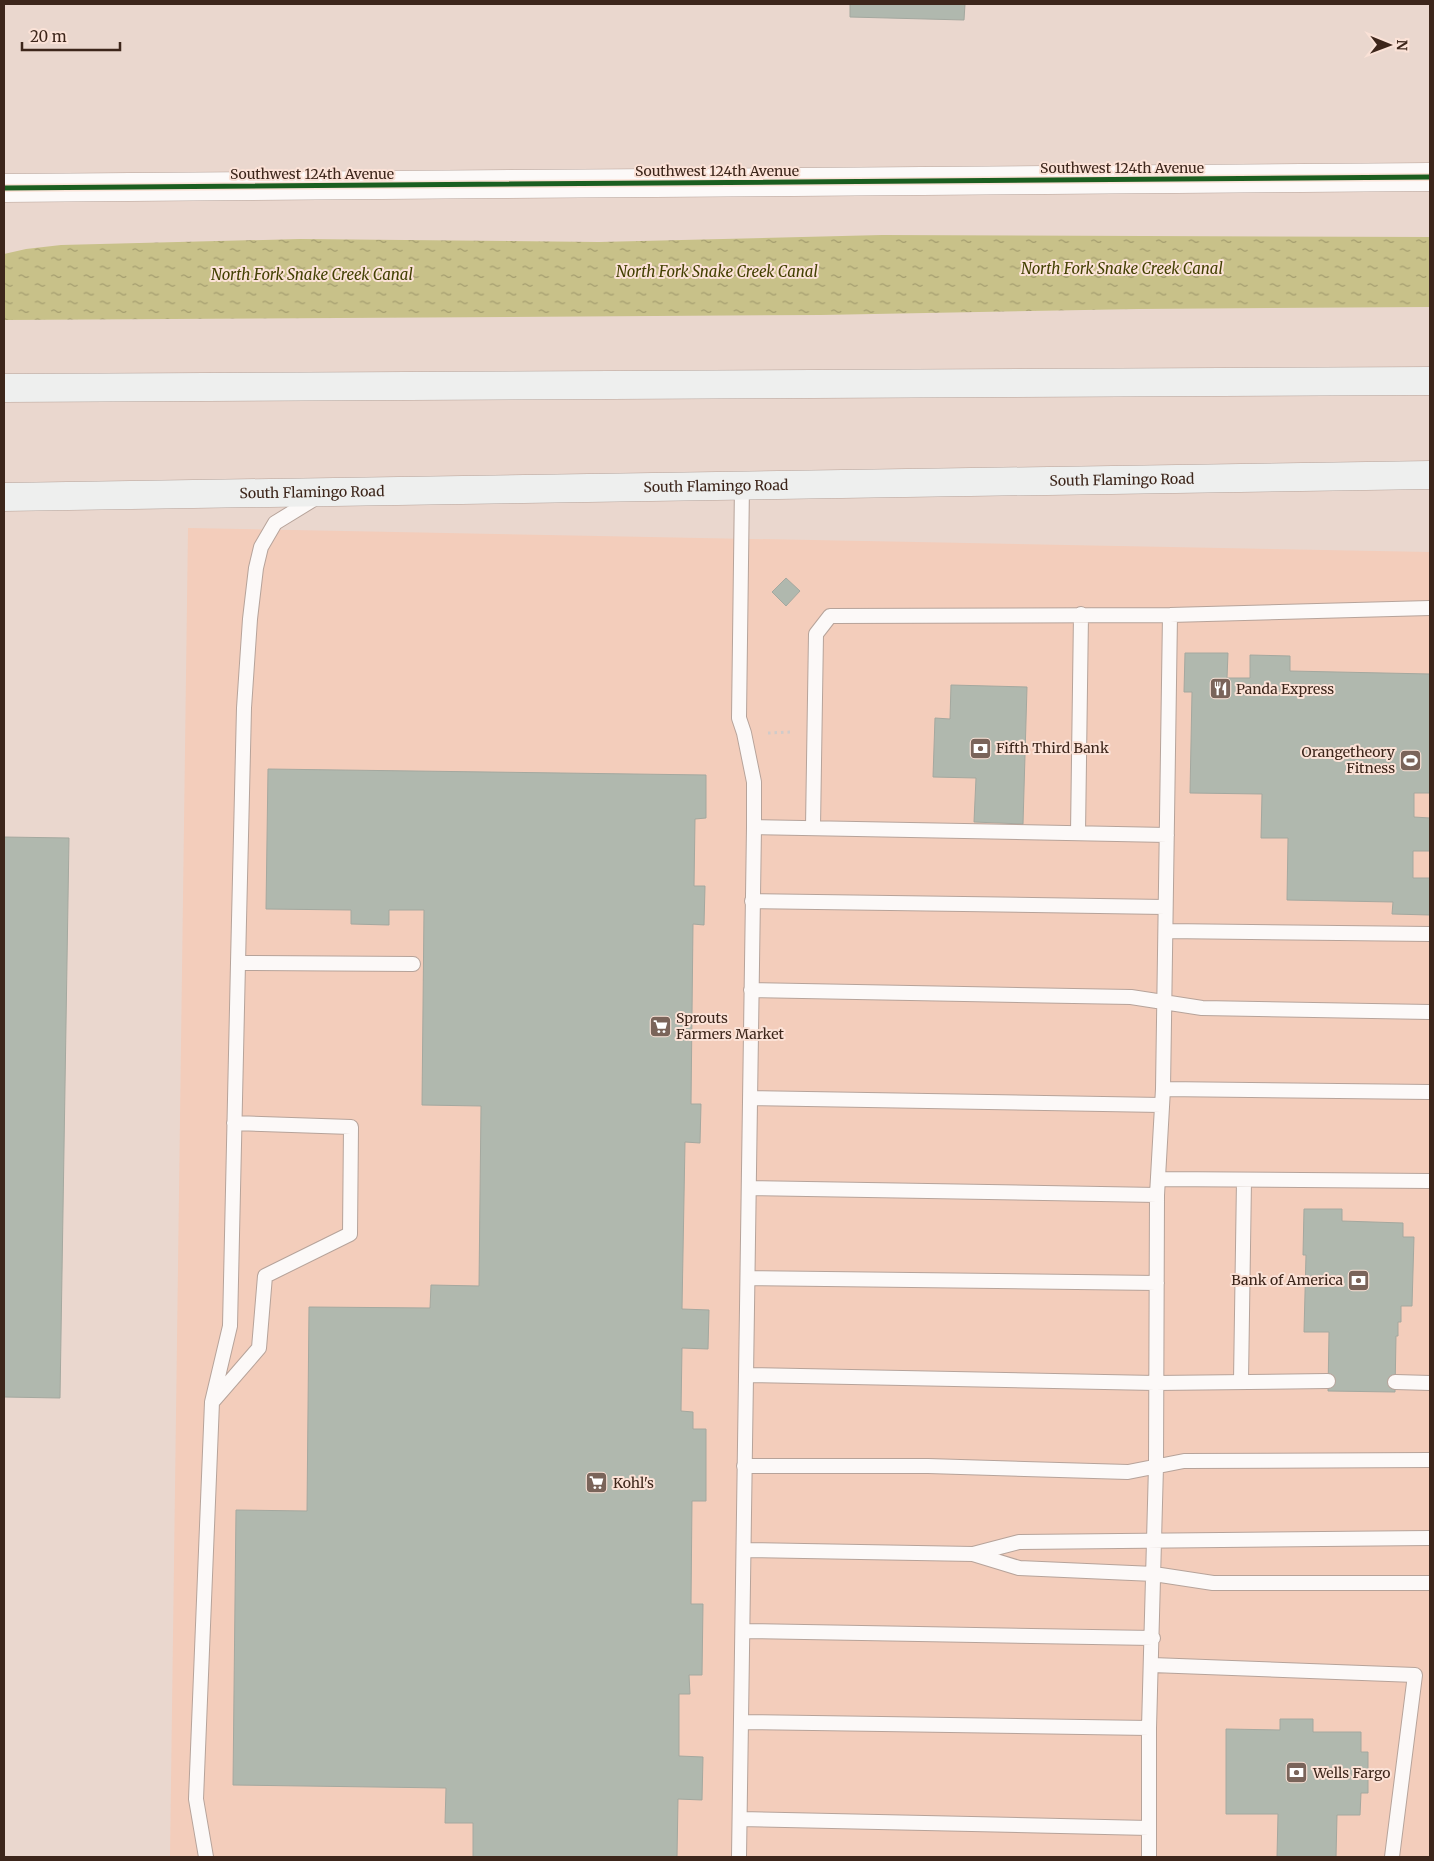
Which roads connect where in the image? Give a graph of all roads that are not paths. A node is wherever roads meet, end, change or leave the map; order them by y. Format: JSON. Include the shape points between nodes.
{"nodes":[{"id":1,"x":1430,"y":176,"type":"edge"},
{"id":2,"x":4,"y":188,"type":"edge"},
{"id":3,"x":1430,"y":381,"type":"edge"},
{"id":4,"x":4,"y":388,"type":"edge"},
{"id":5,"x":1430,"y":475,"type":"edge"},
{"id":6,"x":742,"y":485,"type":"junction"},
{"id":7,"x":327,"y":492,"type":"junction"},
{"id":8,"x":4,"y":496,"type":"edge"},
{"id":9,"x":1430,"y":608,"type":"edge"},
{"id":10,"x":1081,"y":614,"type":"junction"},
{"id":11,"x":1170,"y":615,"type":"junction"},
{"id":12,"x":754,"y":827,"type":"junction"},
{"id":13,"x":813,"y":828,"type":"junction"},
{"id":14,"x":1078,"y":833,"type":"junction"},
{"id":15,"x":1167,"y":835,"type":"junction"},
{"id":16,"x":752,"y":901,"type":"junction"},
{"id":17,"x":1165,"y":907,"type":"junction"},
{"id":18,"x":1166,"y":931,"type":"junction"},
{"id":19,"x":1430,"y":934,"type":"edge"},
{"id":20,"x":238,"y":964,"type":"junction"},
{"id":21,"x":413,"y":964,"type":"dead end"},
{"id":22,"x":751,"y":990,"type":"junction"},
{"id":23,"x":1164,"y":1002,"type":"junction"},
{"id":24,"x":1430,"y":1012,"type":"edge"},
{"id":25,"x":1163,"y":1089,"type":"junction"},
{"id":26,"x":1430,"y":1092,"type":"edge"},
{"id":27,"x":750,"y":1098,"type":"junction"},
{"id":28,"x":1161,"y":1105,"type":"junction"},
{"id":29,"x":234,"y":1123,"type":"junction"},
{"id":30,"x":1158,"y":1179,"type":"junction"},
{"id":31,"x":1244,"y":1180,"type":"junction"},
{"id":32,"x":1430,"y":1181,"type":"edge"},
{"id":33,"x":749,"y":1188,"type":"junction"},
{"id":34,"x":1157,"y":1195,"type":"junction"},
{"id":35,"x":748,"y":1278,"type":"junction"},
{"id":36,"x":1157,"y":1283,"type":"junction"},
{"id":37,"x":746,"y":1375,"type":"junction"},
{"id":38,"x":1241,"y":1381,"type":"junction"},
{"id":39,"x":1328,"y":1382,"type":"dead end"},
{"id":40,"x":1395,"y":1382,"type":"dead end"},
{"id":41,"x":1156,"y":1383,"type":"junction"},
{"id":42,"x":1430,"y":1383,"type":"edge"},
{"id":43,"x":212,"y":1402,"type":"junction"},
{"id":44,"x":1430,"y":1460,"type":"edge"},
{"id":45,"x":744,"y":1466,"type":"junction"},
{"id":46,"x":1156,"y":1466,"type":"junction"},
{"id":47,"x":1430,"y":1538,"type":"edge"},
{"id":48,"x":1154,"y":1541,"type":"junction"},
{"id":49,"x":744,"y":1550,"type":"junction"},
{"id":50,"x":973,"y":1554,"type":"junction"},
{"id":51,"x":1154,"y":1574,"type":"junction"},
{"id":52,"x":1430,"y":1583,"type":"edge"},
{"id":53,"x":743,"y":1632,"type":"junction"},
{"id":54,"x":1153,"y":1638,"type":"junction"},
{"id":55,"x":1152,"y":1665,"type":"junction"},
{"id":56,"x":741,"y":1722,"type":"junction"},
{"id":57,"x":1149,"y":1728,"type":"junction"},
{"id":58,"x":740,"y":1819,"type":"junction"},
{"id":59,"x":1149,"y":1828,"type":"junction"},
{"id":60,"x":206,"y":1857,"type":"edge"},
{"id":61,"x":739,"y":1857,"type":"edge"},
{"id":62,"x":1149,"y":1857,"type":"edge"},
{"id":63,"x":1392,"y":1857,"type":"edge"}],
"edges":[{"from":1,"to":2,"type":"street","name":"Southwest 124th Avenue"},
{"from":3,"to":4,"type":"main road"},
{"from":5,"to":6,"type":"main road","name":"South Flamingo Road"},
{"from":6,"to":7,"type":"main road","name":"South Flamingo Road"},
{"from":6,"to":12,"type":"lane","via":[[739,718],[754,782]]},
{"from":7,"to":8,"type":"main road","name":"South Flamingo Road"},
{"from":7,"to":20,"type":"lane","via":[[275,523],[261,547],[256,568],[244,708]]},
{"from":9,"to":11,"type":"lane"},
{"from":10,"to":11,"type":"lane"},
{"from":10,"to":13,"type":"lane","via":[[830,616],[816,634]]},
{"from":10,"to":14,"type":"lane"},
{"from":11,"to":15,"type":"lane"},
{"from":12,"to":13,"type":"lane"},
{"from":12,"to":16,"type":"lane"},
{"from":13,"to":14,"type":"lane"},
{"from":14,"to":15,"type":"lane"},
{"from":15,"to":17,"type":"lane"},
{"from":16,"to":17,"type":"lane"},
{"from":16,"to":22,"type":"lane"},
{"from":17,"to":18,"type":"lane"},
{"from":18,"to":19,"type":"lane"},
{"from":18,"to":23,"type":"lane"},
{"from":20,"to":21,"type":"lane"},
{"from":20,"to":29,"type":"lane"},
{"from":22,"to":23,"type":"lane","via":[[1131,997]]},
{"from":22,"to":27,"type":"lane"},
{"from":23,"to":24,"type":"lane","via":[[1202,1008]]},
{"from":23,"to":25,"type":"lane"},
{"from":25,"to":26,"type":"lane"},
{"from":25,"to":28,"type":"lane"},
{"from":27,"to":28,"type":"lane"},
{"from":27,"to":33,"type":"lane"},
{"from":28,"to":30,"type":"lane"},
{"from":29,"to":43,"type":"lane","via":[[230,1326]]},
{"from":29,"to":43,"type":"lane","via":[[352,1127],[350,1234],[265,1276],[259,1348]]},
{"from":30,"to":31,"type":"lane"},
{"from":30,"to":34,"type":"lane"},
{"from":31,"to":32,"type":"lane"},
{"from":31,"to":38,"type":"lane"},
{"from":33,"to":34,"type":"lane"},
{"from":33,"to":35,"type":"lane"},
{"from":34,"to":36,"type":"lane"},
{"from":35,"to":36,"type":"lane"},
{"from":35,"to":37,"type":"lane"},
{"from":36,"to":41,"type":"lane"},
{"from":37,"to":41,"type":"lane"},
{"from":37,"to":45,"type":"lane"},
{"from":38,"to":39,"type":"lane"},
{"from":38,"to":41,"type":"lane"},
{"from":40,"to":42,"type":"lane"},
{"from":41,"to":46,"type":"lane"},
{"from":43,"to":60,"type":"lane","via":[[196,1799]]},
{"from":44,"to":46,"type":"lane","via":[[1184,1461]]},
{"from":45,"to":46,"type":"lane","via":[[928,1466],[1128,1472]]},
{"from":45,"to":49,"type":"lane"},
{"from":46,"to":48,"type":"lane"},
{"from":47,"to":48,"type":"lane"},
{"from":48,"to":50,"type":"lane","via":[[1019,1542]]},
{"from":48,"to":51,"type":"lane"},
{"from":49,"to":50,"type":"lane"},
{"from":49,"to":53,"type":"lane"},
{"from":50,"to":51,"type":"lane","via":[[1019,1568]]},
{"from":51,"to":52,"type":"lane","via":[[1213,1583]]},
{"from":51,"to":54,"type":"lane"},
{"from":53,"to":54,"type":"lane"},
{"from":53,"to":56,"type":"lane"},
{"from":54,"to":55,"type":"lane"},
{"from":55,"to":57,"type":"lane"},
{"from":55,"to":63,"type":"lane","via":[[1416,1675]]},
{"from":56,"to":57,"type":"lane"},
{"from":56,"to":58,"type":"lane"},
{"from":57,"to":59,"type":"lane"},
{"from":58,"to":59,"type":"lane"},
{"from":58,"to":61,"type":"lane"},
{"from":59,"to":62,"type":"lane"}]}
